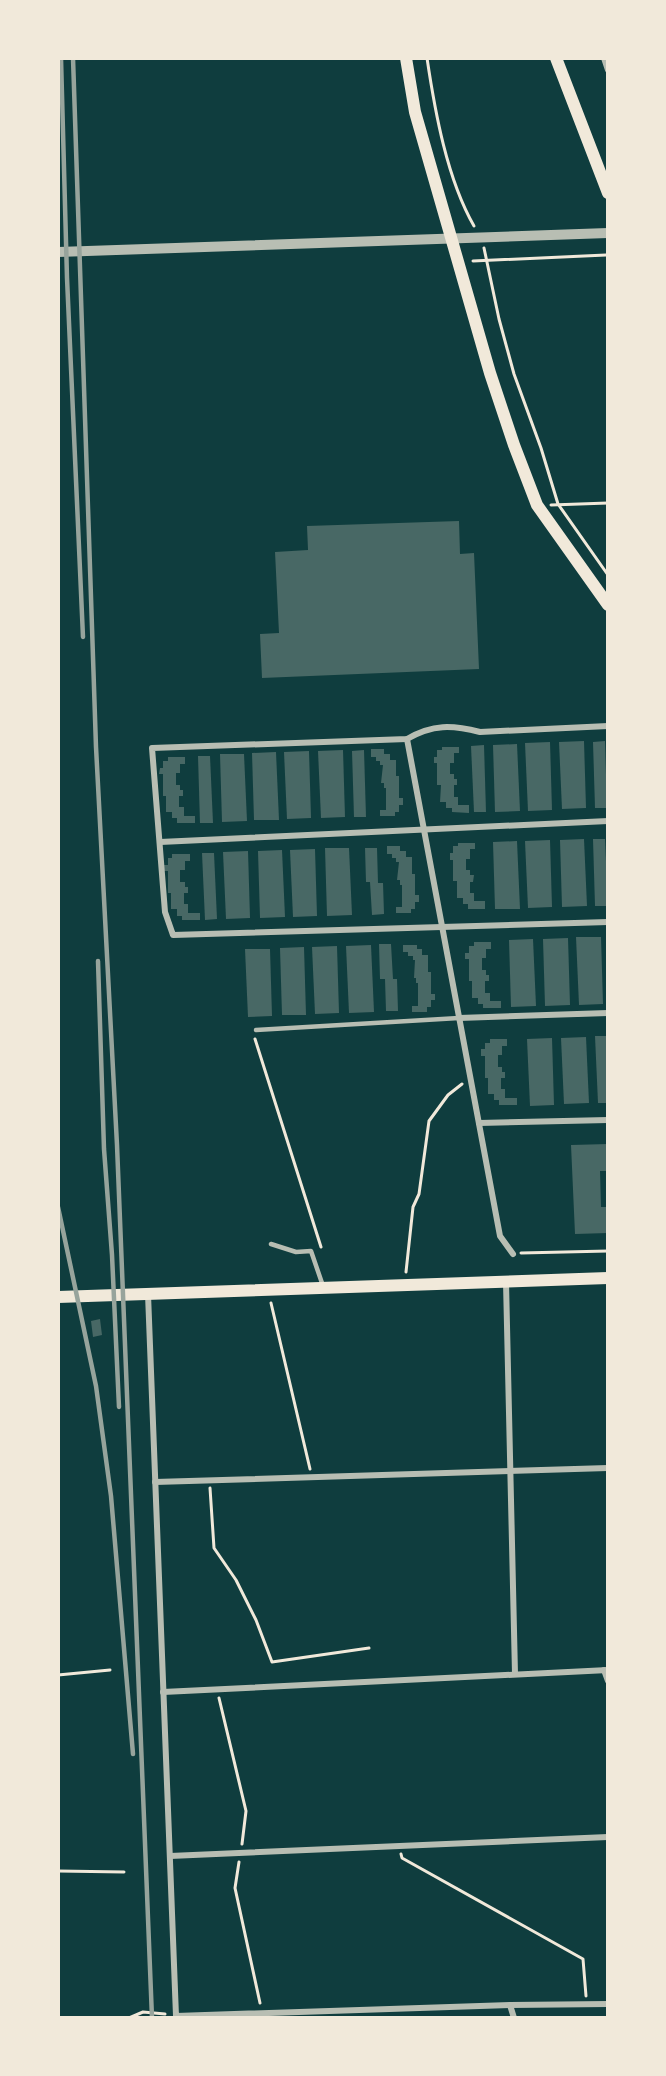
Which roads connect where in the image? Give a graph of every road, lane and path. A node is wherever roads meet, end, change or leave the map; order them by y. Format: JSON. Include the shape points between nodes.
{"nodes":[{"id":1,"x":406,"y":58,"type":"edge"},
{"id":2,"x":426,"y":58,"type":"edge"},
{"id":3,"x":556,"y":58,"type":"edge"},
{"id":4,"x":604,"y":58,"type":"edge"},
{"id":5,"x":608,"y":70,"type":"edge"},
{"id":6,"x":608,"y":193,"type":"edge"},
{"id":7,"x":608,"y":233,"type":"edge"},
{"id":8,"x":482,"y":237,"type":"junction"},
{"id":9,"x":452,"y":239,"type":"junction"},
{"id":10,"x":58,"y":252,"type":"edge"},
{"id":11,"x":606,"y":255,"type":"dead end"},
{"id":12,"x":486,"y":260,"type":"junction"},
{"id":13,"x":473,"y":261,"type":"dead end"},
{"id":14,"x":608,"y":503,"type":"edge"},
{"id":15,"x":558,"y":504,"type":"junction"},
{"id":16,"x":537,"y":505,"type":"junction"},
{"id":17,"x":608,"y":575,"type":"edge"},
{"id":18,"x":608,"y":605,"type":"edge"},
{"id":19,"x":608,"y":726,"type":"edge"},
{"id":20,"x":407,"y":739,"type":"junction"},
{"id":21,"x":608,"y":821,"type":"edge"},
{"id":22,"x":423,"y":830,"type":"junction"},
{"id":23,"x":160,"y":842,"type":"junction"},
{"id":24,"x":608,"y":922,"type":"edge"},
{"id":25,"x":442,"y":927,"type":"junction"},
{"id":26,"x":608,"y":1013,"type":"edge"},
{"id":27,"x":459,"y":1018,"type":"junction"},
{"id":28,"x":256,"y":1030,"type":"joint"},
{"id":29,"x":470,"y":1078,"type":"junction"},
{"id":30,"x":608,"y":1119,"type":"edge"},
{"id":31,"x":479,"y":1123,"type":"junction"},
{"id":32,"x":271,"y":1244,"type":"dead end"},
{"id":33,"x":311,"y":1251,"type":"junction"},
{"id":34,"x":608,"y":1251,"type":"edge"},
{"id":35,"x":513,"y":1254,"type":"joint"},
{"id":36,"x":608,"y":1278,"type":"edge"},
{"id":37,"x":506,"y":1282,"type":"junction"},
{"id":38,"x":404,"y":1285,"type":"junction"},
{"id":39,"x":324,"y":1288,"type":"junction"},
{"id":40,"x":268,"y":1290,"type":"junction"},
{"id":41,"x":147,"y":1294,"type":"junction"},
{"id":42,"x":58,"y":1297,"type":"edge"},
{"id":43,"x":608,"y":1468,"type":"edge"},
{"id":44,"x":511,"y":1471,"type":"junction"},
{"id":45,"x":312,"y":1478,"type":"junction"},
{"id":46,"x":209,"y":1481,"type":"junction"},
{"id":47,"x":155,"y":1482,"type":"junction"},
{"id":48,"x":369,"y":1648,"type":"dead end"},
{"id":49,"x":110,"y":1670,"type":"dead end"},
{"id":50,"x":606,"y":1670,"type":"edge"},
{"id":51,"x":515,"y":1674,"type":"junction"},
{"id":52,"x":58,"y":1675,"type":"edge"},
{"id":53,"x":608,"y":1681,"type":"edge"},
{"id":54,"x":163,"y":1692,"type":"junction"},
{"id":55,"x":608,"y":1837,"type":"edge"},
{"id":56,"x":400,"y":1846,"type":"junction"},
{"id":57,"x":170,"y":1856,"type":"junction"},
{"id":58,"x":58,"y":1871,"type":"edge"},
{"id":59,"x":124,"y":1872,"type":"dead end"},
{"id":60,"x":586,"y":2004,"type":"junction"},
{"id":61,"x":608,"y":2004,"type":"edge"},
{"id":62,"x":510,"y":2005,"type":"junction"},
{"id":63,"x":176,"y":2016,"type":"junction"},
{"id":64,"x":129,"y":2018,"type":"edge"},
{"id":65,"x":514,"y":2018,"type":"edge"}],
"edges":[{"from":1,"to":9,"type":"main road","via":[[415,112]]},
{"from":2,"to":8,"type":"path","via":[[443,142],[469,217]]},
{"from":3,"to":6,"type":"main road"},
{"from":4,"to":5,"type":"street"},
{"from":7,"to":8,"type":"street"},
{"from":8,"to":9,"type":"street"},
{"from":8,"to":12,"type":"path"},
{"from":9,"to":10,"type":"street"},
{"from":9,"to":16,"type":"main road","via":[[490,373]]},
{"from":11,"to":12,"type":"path"},
{"from":12,"to":13,"type":"path"},
{"from":12,"to":15,"type":"path","via":[[514,374]]},
{"from":14,"to":15,"type":"path"},
{"from":15,"to":16,"type":"path"},
{"from":15,"to":17,"type":"path"},
{"from":16,"to":18,"type":"main road"},
{"from":19,"to":20,"type":"street","via":[[480,732],[442,727],[421,731]]},
{"from":20,"to":22,"type":"street"},
{"from":20,"to":23,"type":"street","via":[[152,748]]},
{"from":21,"to":22,"type":"street"},
{"from":22,"to":23,"type":"street"},
{"from":22,"to":25,"type":"street"},
{"from":23,"to":25,"type":"street","via":[[165,912],[173,935]]},
{"from":24,"to":25,"type":"street"},
{"from":25,"to":27,"type":"street"},
{"from":26,"to":27,"type":"street"},
{"from":27,"to":28,"type":"lane"},
{"from":27,"to":29,"type":"street"},
{"from":28,"to":33,"type":"path","via":[[255,1039],[321,1248]]},
{"from":29,"to":31,"type":"street"},
{"from":29,"to":38,"type":"path","via":[[447,1095],[429,1121]]},
{"from":30,"to":31,"type":"street"},
{"from":31,"to":35,"type":"street","via":[[500,1236]]},
{"from":32,"to":33,"type":"lane","via":[[296,1252]]},
{"from":33,"to":39,"type":"lane"},
{"from":34,"to":35,"type":"path"},
{"from":36,"to":37,"type":"main road"},
{"from":37,"to":38,"type":"main road"},
{"from":37,"to":44,"type":"street"},
{"from":38,"to":39,"type":"main road"},
{"from":39,"to":40,"type":"main road"},
{"from":40,"to":41,"type":"main road"},
{"from":40,"to":45,"type":"path"},
{"from":41,"to":42,"type":"main road"},
{"from":41,"to":47,"type":"street"},
{"from":43,"to":44,"type":"street"},
{"from":44,"to":45,"type":"street"},
{"from":44,"to":51,"type":"street"},
{"from":45,"to":46,"type":"street"},
{"from":46,"to":47,"type":"street"},
{"from":46,"to":48,"type":"path","via":[[214,1548],[236,1580],[272,1662]]},
{"from":47,"to":54,"type":"street"},
{"from":49,"to":52,"type":"path"},
{"from":50,"to":51,"type":"street"},
{"from":50,"to":53,"type":"street"},
{"from":51,"to":54,"type":"street"},
{"from":54,"to":57,"type":"street"},
{"from":55,"to":56,"type":"street"},
{"from":56,"to":57,"type":"street"},
{"from":56,"to":60,"type":"path","via":[[402,1858],[583,1959]]},
{"from":57,"to":63,"type":"street"},
{"from":58,"to":59,"type":"path"},
{"from":60,"to":61,"type":"street"},
{"from":60,"to":62,"type":"street"},
{"from":62,"to":63,"type":"street"},
{"from":62,"to":65,"type":"street"},
{"from":63,"to":64,"type":"path","via":[[143,2012]]}]}
